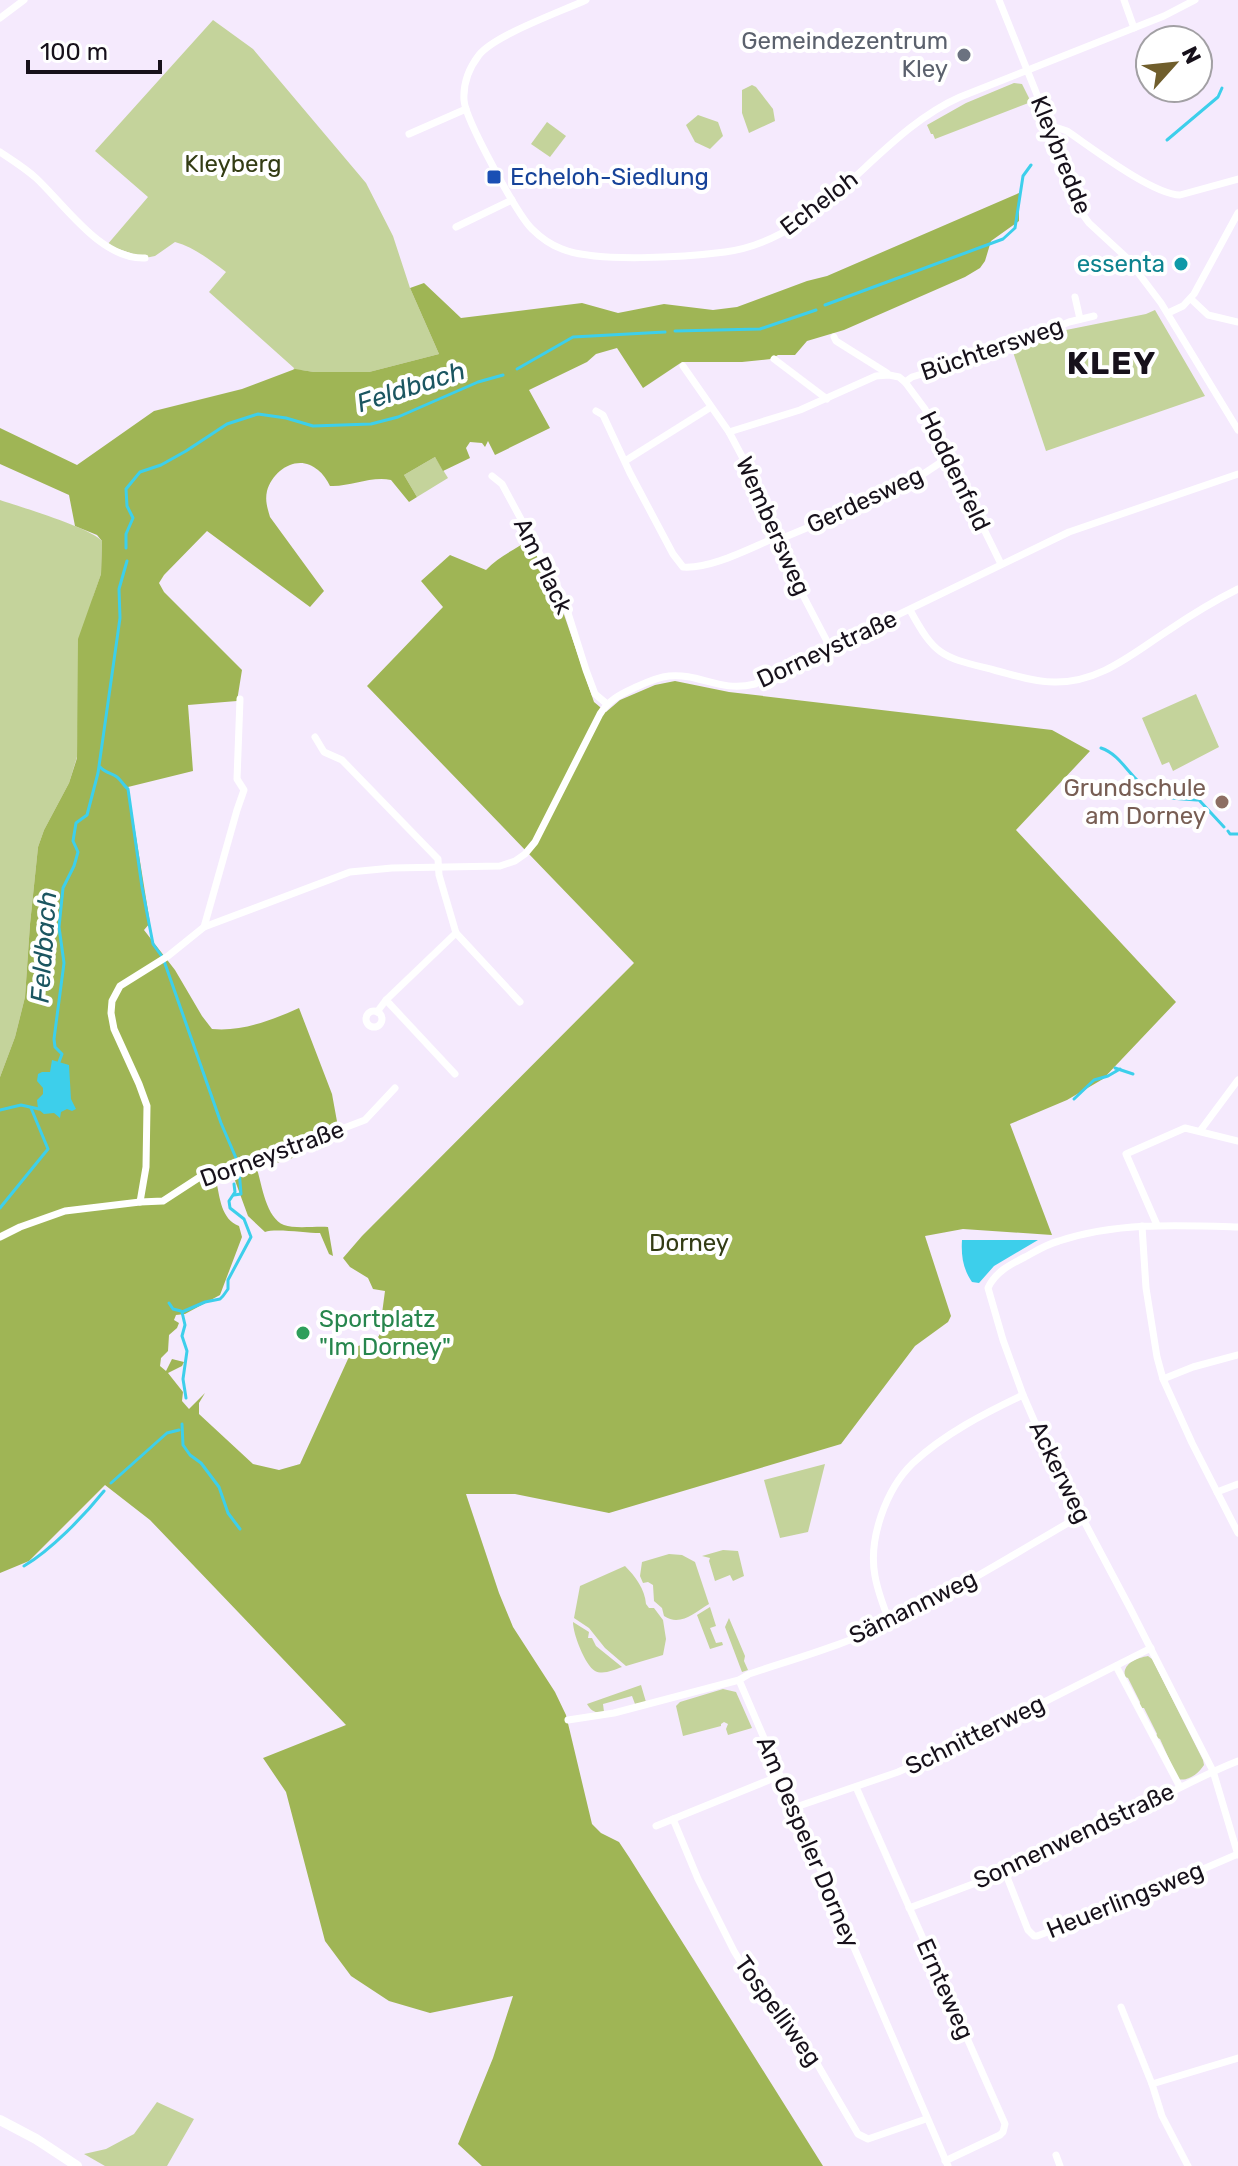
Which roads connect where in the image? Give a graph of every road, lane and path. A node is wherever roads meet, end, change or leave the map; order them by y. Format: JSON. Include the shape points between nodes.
{"nodes":[{"id":1,"x":24,"y":0,"type":"edge"},
{"id":2,"x":586,"y":0,"type":"edge"},
{"id":3,"x":999,"y":0,"type":"edge"},
{"id":4,"x":1124,"y":0,"type":"edge"},
{"id":5,"x":1195,"y":0,"type":"edge"},
{"id":6,"x":0,"y":18,"type":"edge"},
{"id":7,"x":1144,"y":24,"type":"edge"},
{"id":8,"x":1134,"y":28,"type":"joint"},
{"id":9,"x":1026,"y":71,"type":"junction"},
{"id":10,"x":466,"y":109,"type":"junction"},
{"id":11,"x":1051,"y":129,"type":"junction"},
{"id":12,"x":409,"y":134,"type":"dead end"},
{"id":13,"x":0,"y":152,"type":"edge"},
{"id":14,"x":1238,"y":179,"type":"edge"},
{"id":15,"x":512,"y":200,"type":"junction"},
{"id":16,"x":1238,"y":213,"type":"edge"},
{"id":17,"x":456,"y":227,"type":"dead end"},
{"id":18,"x":145,"y":258,"type":"dead end"},
{"id":19,"x":1075,"y":297,"type":"dead end"},
{"id":20,"x":1191,"y":299,"type":"junction"},
{"id":21,"x":1168,"y":313,"type":"junction"},
{"id":22,"x":1094,"y":316,"type":"dead end"},
{"id":23,"x":1080,"y":319,"type":"junction"},
{"id":24,"x":1238,"y":322,"type":"edge"},
{"id":25,"x":834,"y":337,"type":"dead end"},
{"id":26,"x":774,"y":359,"type":"dead end"},
{"id":27,"x":683,"y":366,"type":"dead end"},
{"id":28,"x":889,"y":375,"type":"junction"},
{"id":29,"x":905,"y":382,"type":"junction"},
{"id":30,"x":827,"y":399,"type":"junction"},
{"id":31,"x":711,"y":407,"type":"junction"},
{"id":32,"x":596,"y":411,"type":"dead end"},
{"id":33,"x":1238,"y":430,"type":"edge"},
{"id":34,"x":729,"y":432,"type":"junction"},
{"id":35,"x":949,"y":457,"type":"junction"},
{"id":36,"x":625,"y":461,"type":"junction"},
{"id":37,"x":1238,"y":474,"type":"edge"},
{"id":38,"x":492,"y":476,"type":"dead end"},
{"id":39,"x":777,"y":539,"type":"junction"},
{"id":40,"x":1001,"y":564,"type":"junction"},
{"id":41,"x":1238,"y":589,"type":"edge"},
{"id":42,"x":910,"y":610,"type":"junction"},
{"id":43,"x":830,"y":647,"type":"junction"},
{"id":44,"x":240,"y":699,"type":"dead end"},
{"id":45,"x":607,"y":704,"type":"junction"},
{"id":46,"x":315,"y":737,"type":"dead end"},
{"id":47,"x":439,"y":867,"type":"junction"},
{"id":48,"x":204,"y":927,"type":"junction"},
{"id":49,"x":456,"y":933,"type":"junction"},
{"id":50,"x":386,"y":1000,"type":"junction"},
{"id":51,"x":520,"y":1002,"type":"dead end"},
{"id":52,"x":377,"y":1012,"type":"dead end"},
{"id":53,"x":455,"y":1074,"type":"dead end"},
{"id":54,"x":1238,"y":1080,"type":"edge"},
{"id":55,"x":395,"y":1088,"type":"dead end"},
{"id":56,"x":1200,"y":1131,"type":"junction"},
{"id":57,"x":1238,"y":1141,"type":"edge"},
{"id":58,"x":140,"y":1202,"type":"junction"},
{"id":59,"x":1157,"y":1225,"type":"junction"},
{"id":60,"x":1142,"y":1226,"type":"junction"},
{"id":61,"x":1238,"y":1227,"type":"edge"},
{"id":62,"x":0,"y":1237,"type":"edge"},
{"id":63,"x":1238,"y":1355,"type":"edge"},
{"id":64,"x":1163,"y":1379,"type":"junction"},
{"id":65,"x":1023,"y":1395,"type":"junction"},
{"id":66,"x":1238,"y":1484,"type":"edge"},
{"id":67,"x":1217,"y":1492,"type":"junction"},
{"id":68,"x":1080,"y":1516,"type":"junction"},
{"id":69,"x":1238,"y":1533,"type":"edge"},
{"id":70,"x":890,"y":1623,"type":"junction"},
{"id":71,"x":1151,"y":1648,"type":"junction"},
{"id":72,"x":1116,"y":1666,"type":"junction"},
{"id":73,"x":739,"y":1680,"type":"junction"},
{"id":74,"x":568,"y":1720,"type":"dead end"},
{"id":75,"x":1238,"y":1761,"type":"edge"},
{"id":76,"x":1213,"y":1771,"type":"junction"},
{"id":77,"x":779,"y":1776,"type":"junction"},
{"id":78,"x":856,"y":1787,"type":"junction"},
{"id":79,"x":1180,"y":1787,"type":"junction"},
{"id":80,"x":793,"y":1808,"type":"junction"},
{"id":81,"x":673,"y":1819,"type":"junction"},
{"id":82,"x":656,"y":1826,"type":"dead end"},
{"id":83,"x":1238,"y":1854,"type":"edge"},
{"id":84,"x":1005,"y":1872,"type":"junction"},
{"id":85,"x":909,"y":1908,"type":"junction"},
{"id":86,"x":1121,"y":2007,"type":"dead end"},
{"id":87,"x":1238,"y":2058,"type":"edge"},
{"id":88,"x":1152,"y":2084,"type":"junction"},
{"id":89,"x":926,"y":2119,"type":"junction"},
{"id":90,"x":0,"y":2120,"type":"edge"},
{"id":91,"x":1056,"y":2155,"type":"dead end"},
{"id":92,"x":946,"y":2163,"type":"edge"},
{"id":93,"x":1186,"y":2165,"type":"edge"},
{"id":94,"x":77,"y":2166,"type":"edge"},
{"id":95,"x":1060,"y":2166,"type":"edge"}],
"edges":[{"from":1,"to":6,"type":"street"},
{"from":2,"to":10,"type":"street","via":[[487,47],[466,79]]},
{"from":3,"to":9,"type":"street","name":"Kleybredde"},
{"from":4,"to":8,"type":"street"},
{"from":5,"to":7,"type":"street","name":"Echeloh"},
{"from":8,"to":9,"type":"street","name":"Echeloh"},
{"from":9,"to":11,"type":"street","name":"Kleybredde"},
{"from":9,"to":15,"type":"street","name":"Echeloh","via":[[929,112],[807,217],[772,238],[727,252],[586,256],[543,238]]},
{"from":10,"to":12,"type":"street"},
{"from":10,"to":15,"type":"street","name":"Echeloh"},
{"from":11,"to":14,"type":"street","via":[[1067,131],[1171,195]]},
{"from":11,"to":21,"type":"street","name":"Kleybredde","via":[[1082,214],[1127,258]]},
{"from":13,"to":18,"type":"street","via":[[34,176],[96,238],[119,253]]},
{"from":15,"to":17,"type":"street"},
{"from":16,"to":20,"type":"street"},
{"from":19,"to":23,"type":"street","name":"Büchtersweg"},
{"from":20,"to":21,"type":"street"},
{"from":20,"to":24,"type":"street","via":[[1214,318]]},
{"from":21,"to":33,"type":"street","name":"Kleybredde"},
{"from":22,"to":23,"type":"street","name":"Büchtersweg"},
{"from":23,"to":29,"type":"street","name":"Büchtersweg"},
{"from":25,"to":28,"type":"street"},
{"from":26,"to":30,"type":"street"},
{"from":27,"to":31,"type":"street","name":"Wembersweg"},
{"from":28,"to":29,"type":"street"},
{"from":28,"to":30,"type":"street"},
{"from":29,"to":35,"type":"street","name":"Hoddenfeld"},
{"from":30,"to":34,"type":"street"},
{"from":31,"to":34,"type":"street","name":"Wembersweg"},
{"from":31,"to":36,"type":"street"},
{"from":32,"to":36,"type":"street","name":"Gerdesweg","via":[[603,415]]},
{"from":34,"to":39,"type":"street","name":"Wembersweg"},
{"from":35,"to":39,"type":"street","name":"Gerdesweg","via":[[902,488]]},
{"from":35,"to":40,"type":"street","name":"Hoddenfeld"},
{"from":36,"to":39,"type":"street","name":"Gerdesweg","via":[[683,567]]},
{"from":37,"to":40,"type":"street","name":"Dorneystraße","via":[[1091,524]]},
{"from":38,"to":45,"type":"street","name":"Am Plack","via":[[502,484],[552,575],[595,694]]},
{"from":39,"to":43,"type":"street","name":"Wembersweg"},
{"from":40,"to":42,"type":"street","name":"Dorneystraße"},
{"from":41,"to":42,"type":"street","via":[[1117,665],[1084,679],[1059,682],[947,657],[926,639]]},
{"from":42,"to":43,"type":"street","name":"Dorneystraße"},
{"from":43,"to":45,"type":"street","name":"Dorneystraße","via":[[744,687],[665,676]]},
{"from":44,"to":48,"type":"street","via":[[237,779],[244,790]]},
{"from":45,"to":47,"type":"street","via":[[525,854],[500,866]]},
{"from":46,"to":47,"type":"street","via":[[324,752],[342,760],[438,859]]},
{"from":47,"to":48,"type":"street","via":[[350,872]]},
{"from":47,"to":49,"type":"street"},
{"from":48,"to":58,"type":"street","via":[[120,986],[112,1001],[114,1029],[147,1106]]},
{"from":49,"to":50,"type":"street"},
{"from":49,"to":51,"type":"street"},
{"from":50,"to":52,"type":"street"},
{"from":50,"to":53,"type":"street"},
{"from":54,"to":56,"type":"street"},
{"from":55,"to":58,"type":"street","name":"Dorneystraße","via":[[365,1120],[206,1173],[163,1201]]},
{"from":56,"to":57,"type":"street"},
{"from":56,"to":59,"type":"street","via":[[1185,1128],[1126,1154]]},
{"from":58,"to":62,"type":"street","name":"Dorneystraße","via":[[65,1211]]},
{"from":59,"to":60,"type":"street"},
{"from":59,"to":61,"type":"street"},
{"from":60,"to":64,"type":"street","via":[[1146,1288]]},
{"from":60,"to":65,"type":"street","name":"Ackerweg","via":[[1056,1241],[992,1280],[988,1288]]},
{"from":63,"to":64,"type":"street"},
{"from":64,"to":67,"type":"street"},
{"from":65,"to":68,"type":"street","name":"Ackerweg"},
{"from":65,"to":70,"type":"street","via":[[929,1450],[896,1484],[876,1538],[874,1573]]},
{"from":66,"to":67,"type":"street"},
{"from":67,"to":69,"type":"street"},
{"from":68,"to":70,"type":"street","name":"Sämannweg"},
{"from":68,"to":71,"type":"street","name":"Ackerweg"},
{"from":70,"to":73,"type":"street","name":"Sämannweg"},
{"from":71,"to":72,"type":"street","name":"Schnitterweg"},
{"from":71,"to":76,"type":"street","name":"Ackerweg"},
{"from":72,"to":78,"type":"street","name":"Schnitterweg","via":[[977,1736]]},
{"from":72,"to":79,"type":"street"},
{"from":73,"to":74,"type":"street"},
{"from":73,"to":77,"type":"street","name":"Am Oespeler Dorney"},
{"from":75,"to":76,"type":"street","name":"Sonnenwendstraße"},
{"from":76,"to":79,"type":"street","name":"Sonnenwendstraße"},
{"from":76,"to":83,"type":"street","name":"Ackerweg"},
{"from":77,"to":80,"type":"street","name":"Am Oespeler Dorney"},
{"from":77,"to":81,"type":"street"},
{"from":78,"to":80,"type":"street","name":"Schnitterweg"},
{"from":78,"to":85,"type":"street","name":"Ernteweg"},
{"from":79,"to":84,"type":"street","name":"Sonnenwendstraße"},
{"from":80,"to":89,"type":"street","name":"Am Oespeler Dorney"},
{"from":81,"to":82,"type":"street"},
{"from":81,"to":89,"type":"street","name":"Tospelliweg","via":[[741,1963],[798,2031],[858,2134],[868,2139]]},
{"from":83,"to":84,"type":"street","name":"Heuerlingsweg","via":[[1037,1936],[1028,1930]]},
{"from":84,"to":85,"type":"street","name":"Sonnenwendstraße"},
{"from":85,"to":92,"type":"street","name":"Ernteweg","via":[[1005,2124],[1000,2135]]},
{"from":86,"to":88,"type":"street"},
{"from":87,"to":88,"type":"street"},
{"from":88,"to":93,"type":"street"},
{"from":89,"to":92,"type":"street","name":"Am Oespeler Dorney"},
{"from":90,"to":94,"type":"main road"},
{"from":91,"to":95,"type":"street"}]}
